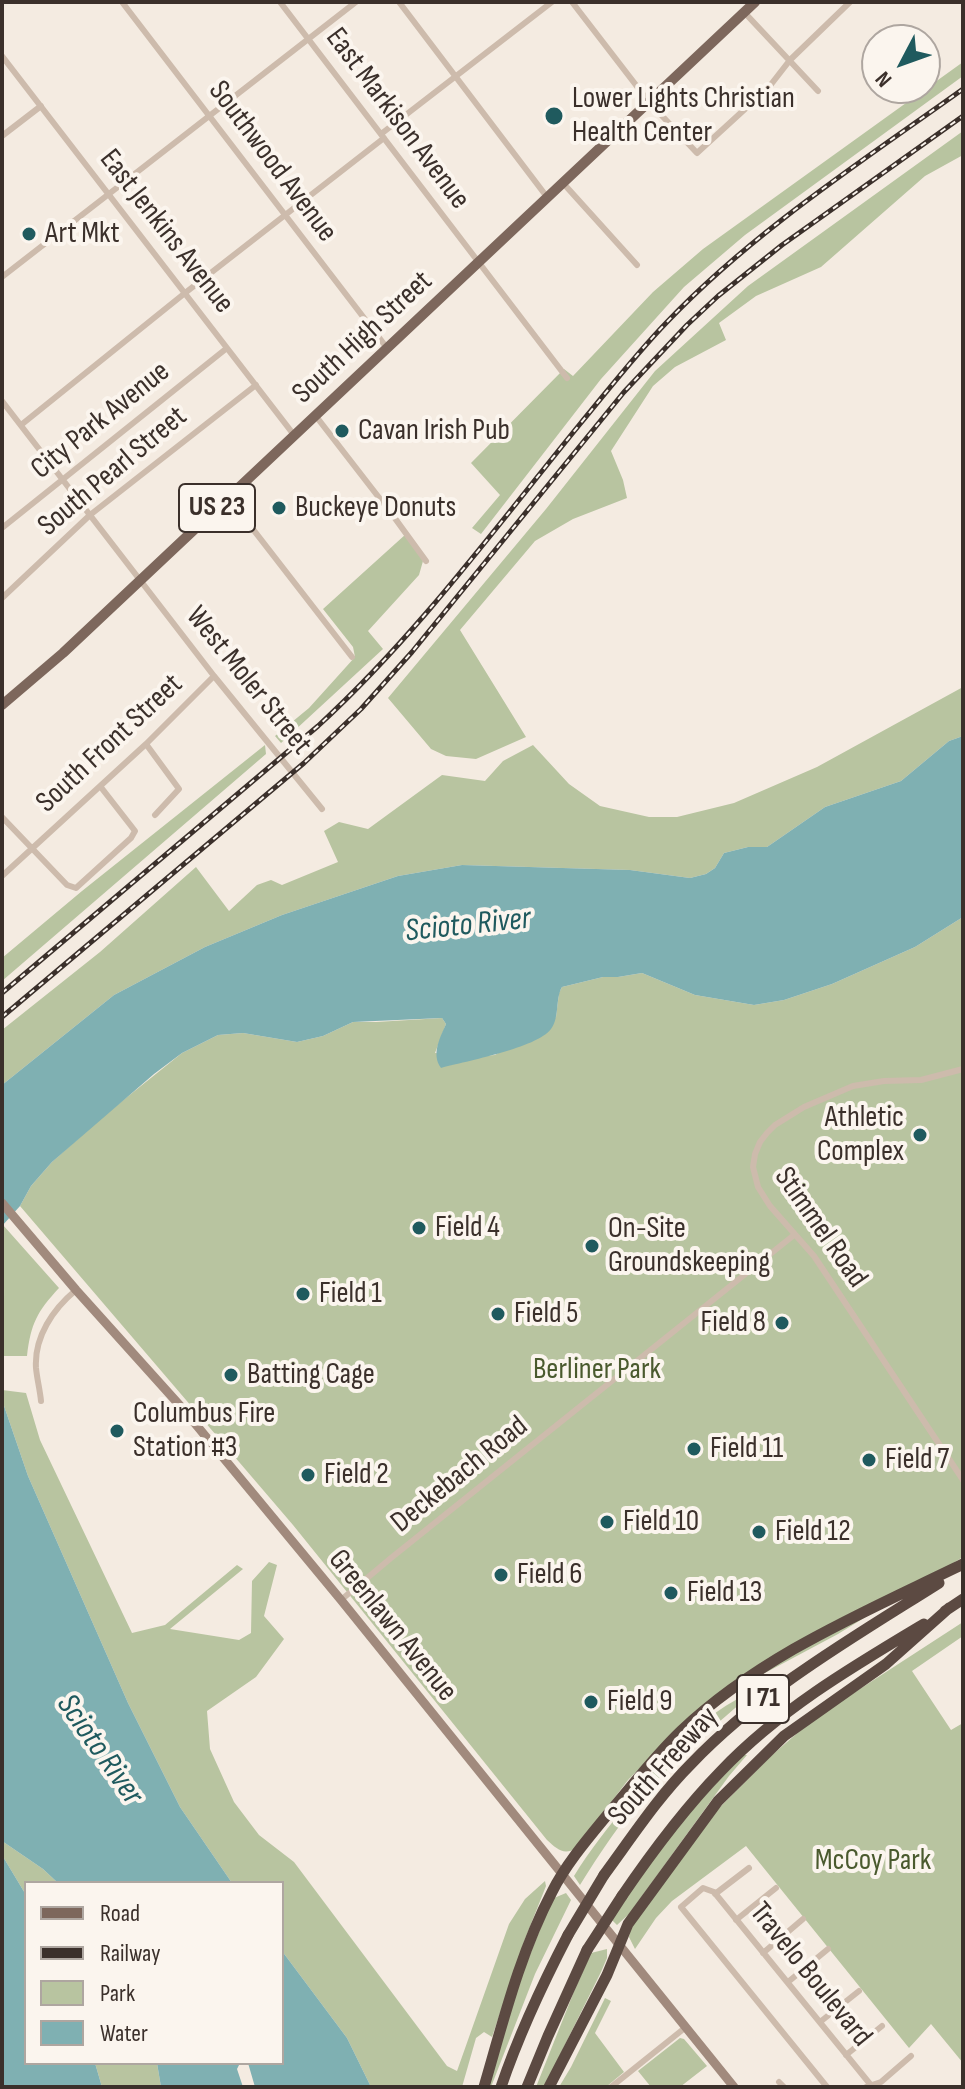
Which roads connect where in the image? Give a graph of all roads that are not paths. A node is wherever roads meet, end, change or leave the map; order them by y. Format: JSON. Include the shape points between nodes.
{"nodes":[{"id":1,"x":122,"y":2,"type":"edge"},
{"id":2,"x":280,"y":2,"type":"edge"},
{"id":3,"x":356,"y":2,"type":"edge"},
{"id":4,"x":399,"y":2,"type":"edge"},
{"id":5,"x":552,"y":2,"type":"edge"},
{"id":6,"x":572,"y":2,"type":"edge"},
{"id":7,"x":755,"y":2,"type":"edge"},
{"id":8,"x":850,"y":2,"type":"edge"},
{"id":9,"x":744,"y":12,"type":"junction"},
{"id":10,"x":308,"y":39,"type":"junction"},
{"id":11,"x":2,"y":56,"type":"edge"},
{"id":12,"x":790,"y":60,"type":"junction"},
{"id":13,"x":456,"y":76,"type":"junction"},
{"id":14,"x":818,"y":91,"type":"dead end"},
{"id":15,"x":649,"y":102,"type":"junction"},
{"id":16,"x":41,"y":106,"type":"junction"},
{"id":17,"x":209,"y":116,"type":"junction"},
{"id":18,"x":2,"y":136,"type":"edge"},
{"id":19,"x":382,"y":136,"type":"junction"},
{"id":20,"x":563,"y":183,"type":"junction"},
{"id":21,"x":109,"y":194,"type":"junction"},
{"id":22,"x":548,"y":198,"type":"junction"},
{"id":23,"x":285,"y":215,"type":"junction"},
{"id":24,"x":478,"y":263,"type":"junction"},
{"id":25,"x":637,"y":265,"type":"dead end"},
{"id":26,"x":2,"y":277,"type":"edge"},
{"id":27,"x":185,"y":293,"type":"junction"},
{"id":28,"x":227,"y":348,"type":"junction"},
{"id":29,"x":387,"y":348,"type":"junction"},
{"id":30,"x":567,"y":378,"type":"dead end"},
{"id":31,"x":256,"y":385,"type":"junction"},
{"id":32,"x":2,"y":401,"type":"edge"},
{"id":33,"x":315,"y":415,"type":"junction"},
{"id":34,"x":21,"y":425,"type":"junction"},
{"id":35,"x":294,"y":435,"type":"junction"},
{"id":36,"x":64,"y":481,"type":"junction"},
{"id":37,"x":228,"y":497,"type":"junction"},
{"id":38,"x":90,"y":515,"type":"junction"},
{"id":39,"x":2,"y":528,"type":"edge"},
{"id":40,"x":426,"y":561,"type":"dead end"},
{"id":41,"x":140,"y":580,"type":"junction"},
{"id":42,"x":2,"y":598,"type":"edge"},
{"id":43,"x":352,"y":657,"type":"dead end"},
{"id":44,"x":214,"y":676,"type":"junction"},
{"id":45,"x":2,"y":705,"type":"edge"},
{"id":46,"x":146,"y":744,"type":"junction"},
{"id":47,"x":100,"y":786,"type":"junction"},
{"id":48,"x":322,"y":809,"type":"dead end"},
{"id":49,"x":155,"y":815,"type":"dead end"},
{"id":50,"x":2,"y":817,"type":"edge"},
{"id":51,"x":32,"y":848,"type":"junction"},
{"id":52,"x":2,"y":876,"type":"edge"},
{"id":53,"x":963,"y":1069,"type":"edge"},
{"id":54,"x":2,"y":1203,"type":"edge"},
{"id":55,"x":794,"y":1235,"type":"junction"},
{"id":56,"x":76,"y":1290,"type":"junction"},
{"id":57,"x":41,"y":1401,"type":"dead end"},
{"id":58,"x":963,"y":1480,"type":"edge"},
{"id":59,"x":963,"y":1566,"type":"edge"},
{"id":60,"x":963,"y":1599,"type":"edge"},
{"id":61,"x":341,"y":1600,"type":"junction"},
{"id":62,"x":949,"y":1608,"type":"junction"},
{"id":63,"x":749,"y":1868,"type":"dead end"},
{"id":64,"x":562,"y":1874,"type":"junction"},
{"id":65,"x":776,"y":1888,"type":"dead end"},
{"id":66,"x":715,"y":1894,"type":"junction"},
{"id":67,"x":803,"y":1919,"type":"dead end"},
{"id":68,"x":736,"y":1920,"type":"junction"},
{"id":69,"x":620,"y":1946,"type":"junction"},
{"id":70,"x":828,"y":1949,"type":"dead end"},
{"id":71,"x":763,"y":1953,"type":"junction"},
{"id":72,"x":788,"y":1982,"type":"junction"},
{"id":73,"x":859,"y":1991,"type":"dead end"},
{"id":74,"x":820,"y":2022,"type":"junction"},
{"id":75,"x":882,"y":2026,"type":"dead end"},
{"id":76,"x":686,"y":2027,"type":"junction"},
{"id":77,"x":846,"y":2055,"type":"junction"},
{"id":78,"x":911,"y":2056,"type":"dead end"},
{"id":79,"x":868,"y":2086,"type":"edge"},
{"id":80,"x":484,"y":2087,"type":"edge"},
{"id":81,"x":501,"y":2087,"type":"edge"},
{"id":82,"x":527,"y":2087,"type":"edge"},
{"id":83,"x":549,"y":2087,"type":"edge"},
{"id":84,"x":611,"y":2087,"type":"edge"},
{"id":85,"x":734,"y":2087,"type":"edge"},
{"id":86,"x":827,"y":2087,"type":"edge"}],
"edges":[{"from":1,"to":17,"type":"street","name":"Southwood Avenue"},
{"from":2,"to":10,"type":"street","name":"East Markison Avenue"},
{"from":3,"to":10,"type":"street"},
{"from":4,"to":13,"type":"street"},
{"from":5,"to":13,"type":"street"},
{"from":6,"to":15,"type":"street"},
{"from":7,"to":9,"type":"main road","name":"South High Street","number":"US 23"},
{"from":8,"to":12,"type":"street"},
{"from":9,"to":12,"type":"street"},
{"from":9,"to":15,"type":"main road","name":"South High Street","number":"US 23"},
{"from":10,"to":17,"type":"street"},
{"from":10,"to":19,"type":"street","name":"East Markison Avenue"},
{"from":11,"to":16,"type":"street","name":"East Jenkins Avenue"},
{"from":12,"to":14,"type":"street"},
{"from":12,"to":15,"type":"street","via":[[769,87],[697,153]]},
{"from":13,"to":19,"type":"street"},
{"from":13,"to":22,"type":"street"},
{"from":15,"to":20,"type":"main road","name":"South High Street","number":"US 23"},
{"from":16,"to":18,"type":"street"},
{"from":16,"to":21,"type":"street","name":"East Jenkins Avenue"},
{"from":17,"to":21,"type":"street"},
{"from":17,"to":23,"type":"street","name":"Southwood Avenue"},
{"from":19,"to":23,"type":"street"},
{"from":19,"to":24,"type":"street","name":"East Markison Avenue"},
{"from":20,"to":22,"type":"main road","name":"South High Street","number":"US 23"},
{"from":20,"to":25,"type":"street"},
{"from":21,"to":26,"type":"street"},
{"from":21,"to":27,"type":"street","name":"East Jenkins Avenue"},
{"from":22,"to":24,"type":"main road","name":"South High Street","number":"US 23"},
{"from":23,"to":27,"type":"street"},
{"from":23,"to":29,"type":"street","name":"Southwood Avenue"},
{"from":24,"to":29,"type":"main road","name":"South High Street","number":"US 23"},
{"from":24,"to":30,"type":"street","name":"East Markison Avenue"},
{"from":27,"to":28,"type":"street","name":"East Jenkins Avenue"},
{"from":27,"to":34,"type":"street"},
{"from":28,"to":31,"type":"street","name":"East Jenkins Avenue"},
{"from":28,"to":36,"type":"street","name":"City Park Avenue"},
{"from":29,"to":33,"type":"main road","name":"South High Street","number":"US 23"},
{"from":31,"to":35,"type":"street","name":"East Jenkins Avenue"},
{"from":31,"to":38,"type":"street","name":"South Pearl Street"},
{"from":32,"to":34,"type":"street","name":"West Moler Street"},
{"from":33,"to":35,"type":"main road","name":"South High Street","number":"US 23"},
{"from":33,"to":40,"type":"street"},
{"from":34,"to":36,"type":"street","name":"West Moler Street"},
{"from":35,"to":37,"type":"main road","name":"South High Street","number":"US 23"},
{"from":36,"to":38,"type":"street","name":"West Moler Street"},
{"from":36,"to":39,"type":"street","name":"City Park Avenue"},
{"from":37,"to":41,"type":"main road","name":"South High Street","number":"US 23"},
{"from":37,"to":43,"type":"street"},
{"from":38,"to":41,"type":"street","name":"West Moler Street"},
{"from":38,"to":42,"type":"street","name":"South Pearl Street"},
{"from":41,"to":44,"type":"street","name":"West Moler Street"},
{"from":41,"to":45,"type":"main road","name":"South High Street","number":"US 23"},
{"from":44,"to":46,"type":"street","name":"South Front Street"},
{"from":44,"to":48,"type":"street","name":"West Moler Street"},
{"from":46,"to":47,"type":"street","name":"South Front Street"},
{"from":46,"to":49,"type":"street","via":[[179,789]]},
{"from":47,"to":51,"type":"street","name":"South Front Street"},
{"from":47,"to":51,"type":"street","via":[[134,834],[76,888]]},
{"from":50,"to":51,"type":"street"},
{"from":51,"to":52,"type":"street","name":"South Front Street"},
{"from":53,"to":55,"type":"street","name":"Stimmel Road","via":[[921,1080],[853,1086],[775,1125],[760,1142],[753,1167],[758,1187]]},
{"from":54,"to":56,"type":"main road","name":"Greenlawn Avenue"},
{"from":55,"to":58,"type":"street","name":"Stimmel Road","via":[[814,1256]]},
{"from":55,"to":61,"type":"street","name":"Deckebach Road"},
{"from":56,"to":57,"type":"street","via":[[59,1306],[41,1340],[36,1367]]},
{"from":56,"to":61,"type":"main road","name":"Greenlawn Avenue","via":[[183,1409]]},
{"from":59,"to":64,"type":"highway","via":[[817,1636],[712,1704],[647,1767]]},
{"from":59,"to":81,"type":"highway","name":"South Freeway","number":"I 71","bridge":true,"via":[[774,1689],[690,1765],[604,1875],[568,1935]]},
{"from":60,"to":62,"type":"highway","name":"South Freeway","number":"I 71"},
{"from":61,"to":64,"type":"main road","name":"Greenlawn Avenue"},
{"from":62,"to":69,"type":"highway","via":[[886,1664],[784,1736],[718,1801],[628,1924]]},
{"from":62,"to":82,"type":"highway","name":"South Freeway","number":"I 71","bridge":true,"via":[[835,1677],[759,1736],[691,1804],[587,1950]]},
{"from":63,"to":66,"type":"street"},
{"from":64,"to":69,"type":"main road","name":"Greenlawn Avenue"},
{"from":64,"to":80,"type":"highway","via":[[528,1947]]},
{"from":65,"to":68,"type":"street"},
{"from":66,"to":68,"type":"street","name":"Travelo Boulevard"},
{"from":66,"to":86,"type":"street","via":[[703,1888],[681,1907]]},
{"from":67,"to":71,"type":"street"},
{"from":68,"to":71,"type":"street","name":"Travelo Boulevard"},
{"from":69,"to":76,"type":"main road","name":"Greenlawn Avenue"},
{"from":69,"to":83,"type":"highway"},
{"from":70,"to":72,"type":"street"},
{"from":71,"to":72,"type":"street","name":"Travelo Boulevard"},
{"from":72,"to":74,"type":"street","name":"Travelo Boulevard"},
{"from":73,"to":74,"type":"street"},
{"from":74,"to":77,"type":"street","name":"Travelo Boulevard"},
{"from":75,"to":77,"type":"street"},
{"from":76,"to":84,"type":"street"},
{"from":76,"to":85,"type":"main road","name":"Greenlawn Avenue"},
{"from":77,"to":79,"type":"street","name":"Travelo Boulevard"},
{"from":78,"to":79,"type":"street","via":[[881,2082]]}]}
